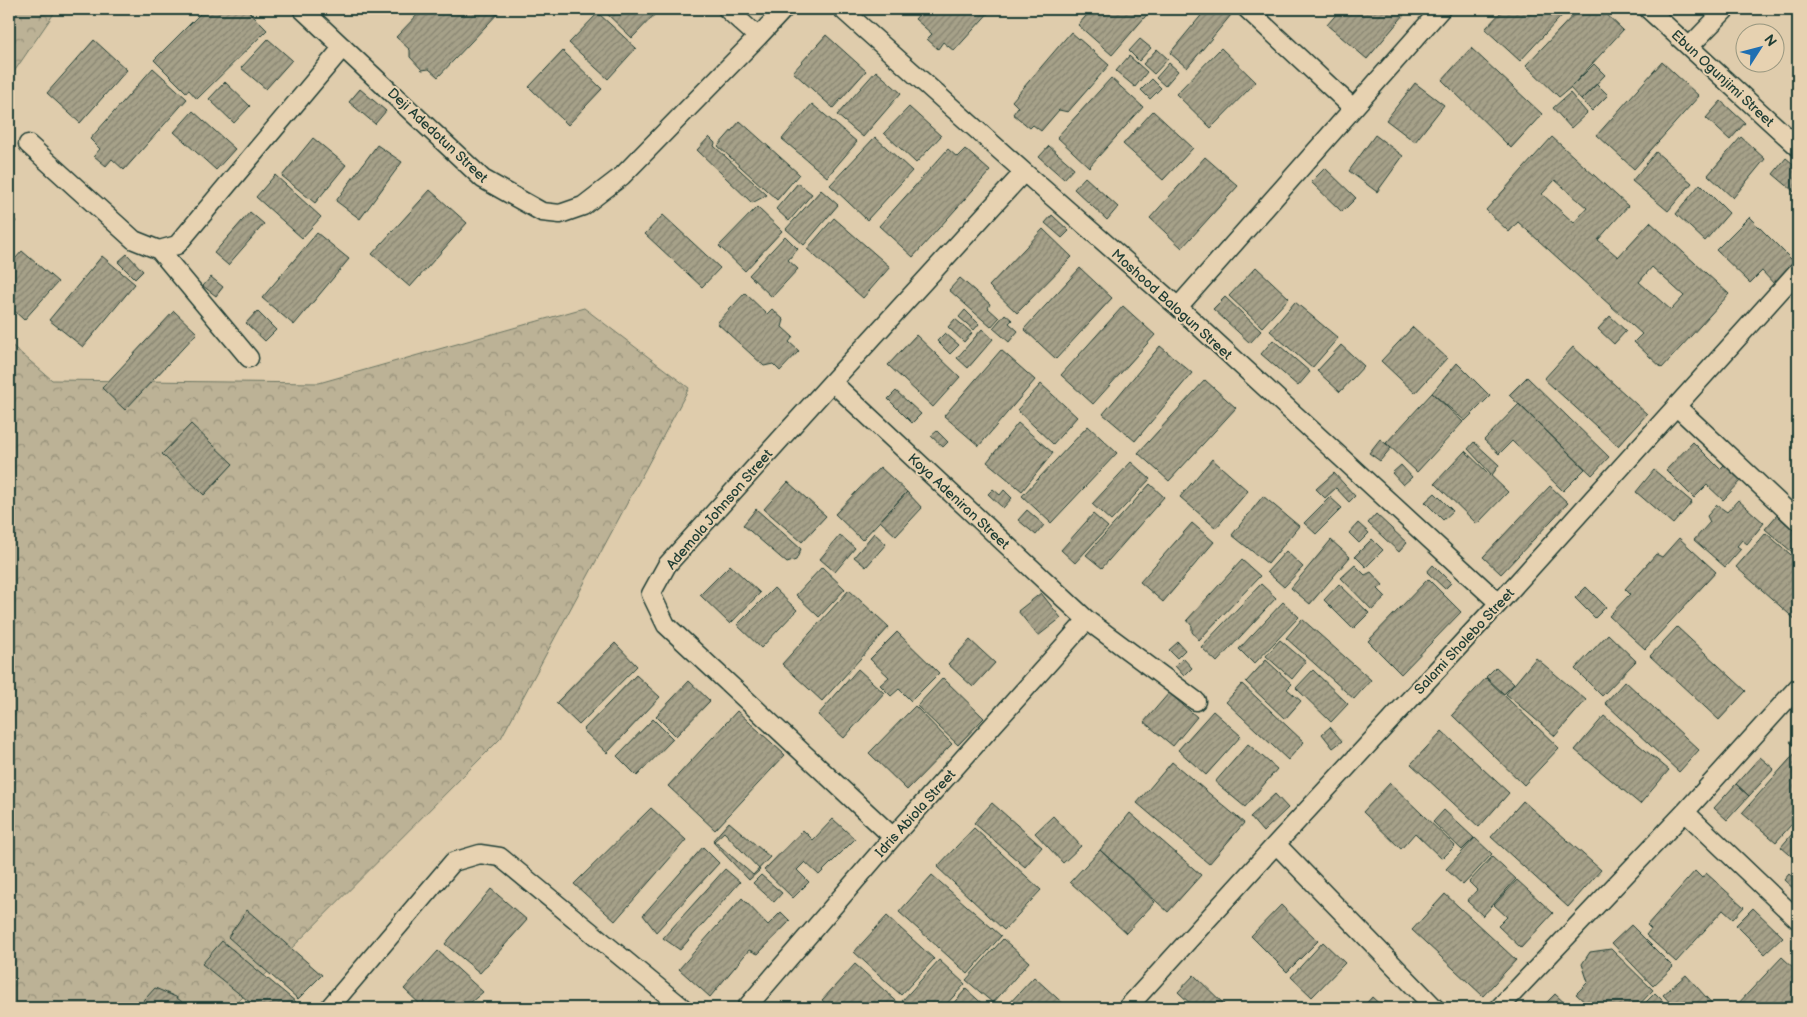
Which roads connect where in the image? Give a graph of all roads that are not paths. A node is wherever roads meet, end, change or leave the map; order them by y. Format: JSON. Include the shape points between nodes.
{"nodes":[{"id":1,"x":302,"y":9,"type":"edge"},
{"id":2,"x":727,"y":9,"type":"edge"},
{"id":3,"x":784,"y":9,"type":"edge"},
{"id":4,"x":842,"y":9,"type":"edge"},
{"id":5,"x":1247,"y":9,"type":"edge"},
{"id":6,"x":1441,"y":9,"type":"edge"},
{"id":7,"x":1648,"y":9,"type":"edge"},
{"id":8,"x":1726,"y":9,"type":"edge"},
{"id":9,"x":758,"y":37,"type":"junction"},
{"id":10,"x":1690,"y":46,"type":"junction"},
{"id":11,"x":344,"y":47,"type":"junction"},
{"id":12,"x":1352,"y":108,"type":"junction"},
{"id":13,"x":28,"y":144,"type":"dead end"},
{"id":14,"x":1798,"y":147,"type":"edge"},
{"id":15,"x":1024,"y":172,"type":"junction"},
{"id":16,"x":159,"y":250,"type":"junction"},
{"id":17,"x":1798,"y":271,"type":"edge"},
{"id":18,"x":1178,"y":307,"type":"junction"},
{"id":19,"x":249,"y":358,"type":"dead end"},
{"id":20,"x":832,"y":382,"type":"junction"},
{"id":21,"x":1676,"y":406,"type":"junction"},
{"id":22,"x":1798,"y":521,"type":"edge"},
{"id":23,"x":1499,"y":603,"type":"junction"},
{"id":24,"x":1087,"y":620,"type":"junction"},
{"id":25,"x":1798,"y":688,"type":"edge"},
{"id":26,"x":1196,"y":701,"type":"dead end"},
{"id":27,"x":1685,"y":812,"type":"junction"},
{"id":28,"x":893,"y":837,"type":"junction"},
{"id":29,"x":1276,"y":844,"type":"junction"},
{"id":30,"x":1798,"y":920,"type":"edge"},
{"id":31,"x":329,"y":1008,"type":"edge"},
{"id":32,"x":683,"y":1008,"type":"edge"},
{"id":33,"x":746,"y":1008,"type":"edge"},
{"id":34,"x":1127,"y":1008,"type":"edge"},
{"id":35,"x":1435,"y":1008,"type":"edge"},
{"id":36,"x":1499,"y":1008,"type":"edge"}],
"edges":[{"from":1,"to":11,"type":"street","name":"Deji Adedotun Street"},
{"from":2,"to":9,"type":"street"},
{"from":3,"to":9,"type":"street","name":"Deji Adedotun Street"},
{"from":4,"to":15,"type":"street","name":"Moshood Balogun Street"},
{"from":5,"to":12,"type":"street"},
{"from":6,"to":12,"type":"street"},
{"from":7,"to":10,"type":"street","name":"Ebun Ogunjimi Street"},
{"from":8,"to":10,"type":"street"},
{"from":9,"to":11,"type":"street","name":"Deji Adedotun Street","via":[[622,176],[583,206],[560,214],[542,212],[483,179]]},
{"from":10,"to":14,"type":"street","name":"Ebun Ogunjimi Street"},
{"from":11,"to":16,"type":"street","via":[[177,246]]},
{"from":12,"to":18,"type":"street"},
{"from":13,"to":16,"type":"street","via":[[134,240]]},
{"from":15,"to":18,"type":"street","name":"Moshood Balogun Street"},
{"from":15,"to":20,"type":"street","name":"Ademola Johnson Street"},
{"from":16,"to":19,"type":"street"},
{"from":17,"to":21,"type":"street","name":"Salami Sholebo Street"},
{"from":18,"to":23,"type":"street","name":"Moshood Balogun Street"},
{"from":20,"to":24,"type":"street","name":"Koya Adeniran Street"},
{"from":20,"to":28,"type":"street","name":"Ademola Johnson Street","via":[[667,565],[652,594],[666,625]]},
{"from":21,"to":22,"type":"street"},
{"from":21,"to":23,"type":"street","name":"Salami Sholebo Street"},
{"from":23,"to":29,"type":"street","name":"Salami Sholebo Street"},
{"from":24,"to":26,"type":"street","name":"Koya Adeniran Street"},
{"from":24,"to":28,"type":"street","name":"Idris Abiola Street"},
{"from":24,"to":33,"type":"street"},
{"from":25,"to":27,"type":"street"},
{"from":27,"to":30,"type":"street"},
{"from":27,"to":36,"type":"street"},
{"from":28,"to":33,"type":"street","name":"Idris Abiola Street"},
{"from":29,"to":34,"type":"street","name":"Salami Sholebo Street"},
{"from":29,"to":35,"type":"street"},
{"from":31,"to":32,"type":"street","via":[[453,862],[480,854],[500,857]]}]}
